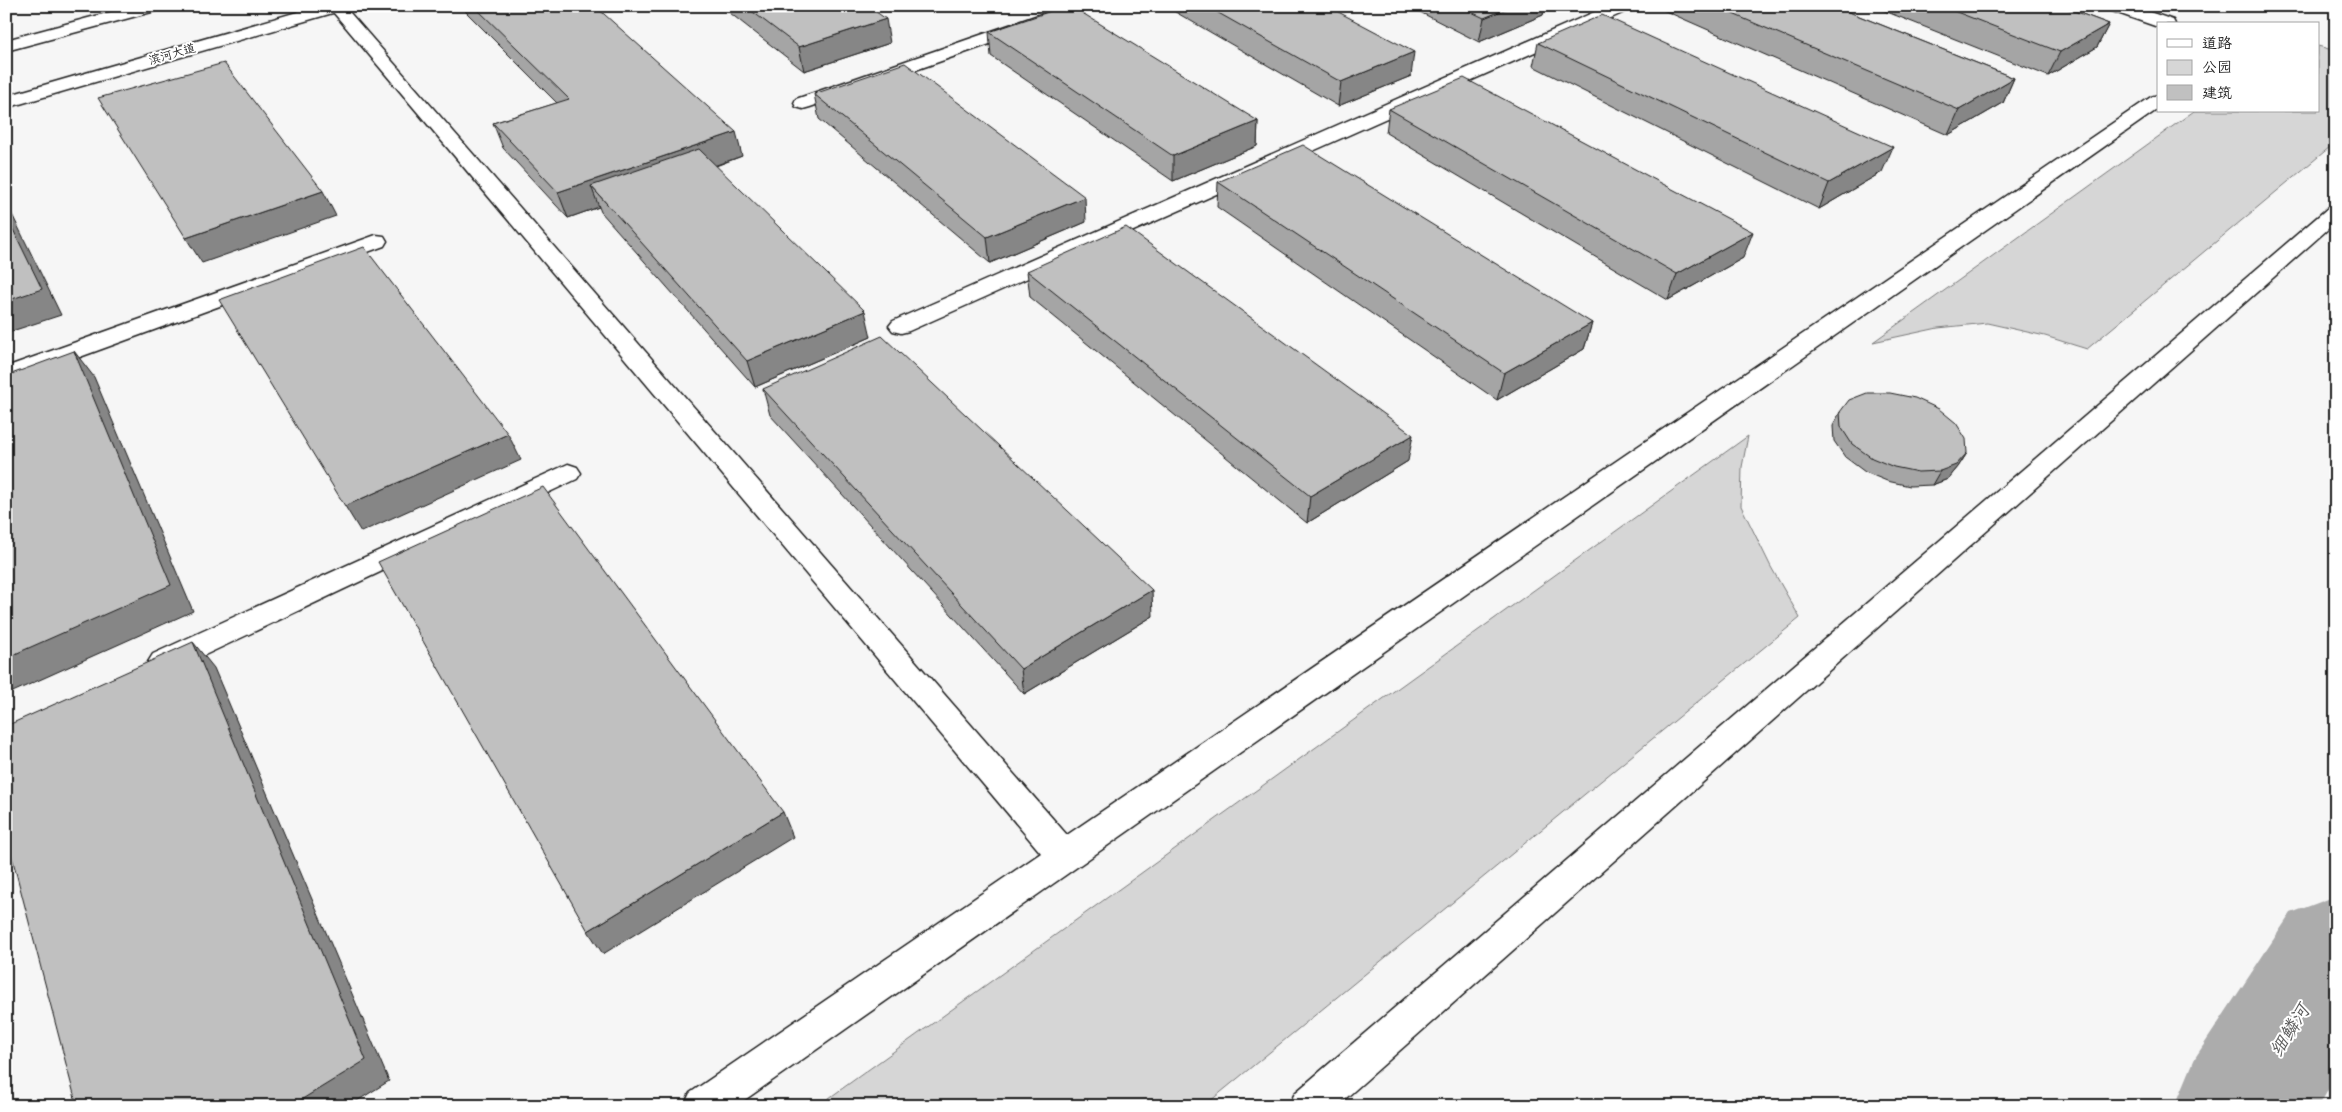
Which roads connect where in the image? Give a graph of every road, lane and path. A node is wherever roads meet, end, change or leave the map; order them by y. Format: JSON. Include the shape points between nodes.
{"nodes":[{"id":1,"x":153,"y":6,"type":"edge"},
{"id":2,"x":336,"y":6,"type":"edge"},
{"id":3,"x":1081,"y":6,"type":"edge"},
{"id":4,"x":1624,"y":6,"type":"edge"},
{"id":5,"x":2115,"y":6,"type":"edge"},
{"id":6,"x":2161,"y":22,"type":"edge"},
{"id":7,"x":6,"y":46,"type":"edge"},
{"id":8,"x":6,"y":102,"type":"edge"},
{"id":9,"x":2157,"y":102,"type":"edge"},
{"id":10,"x":803,"y":103,"type":"dead end"},
{"id":11,"x":2336,"y":211,"type":"edge"},
{"id":12,"x":376,"y":241,"type":"dead end"},
{"id":13,"x":901,"y":326,"type":"dead end"},
{"id":14,"x":6,"y":376,"type":"edge"},
{"id":15,"x":568,"y":473,"type":"dead end"},
{"id":16,"x":142,"y":672,"type":"edge"},
{"id":17,"x":1064,"y":856,"type":"junction"},
{"id":18,"x":702,"y":1106,"type":"edge"},
{"id":19,"x":1308,"y":1106,"type":"edge"}],
"edges":[{"from":1,"to":7,"type":"street"},
{"from":2,"to":8,"type":"street","name":"滨河大道"},
{"from":2,"to":17,"type":"street"},
{"from":3,"to":10,"type":"street"},
{"from":4,"to":13,"type":"street"},
{"from":5,"to":6,"type":"street"},
{"from":9,"to":17,"type":"street"},
{"from":11,"to":19,"type":"street"},
{"from":12,"to":14,"type":"street"},
{"from":15,"to":16,"type":"street"},
{"from":17,"to":18,"type":"street"}]}
